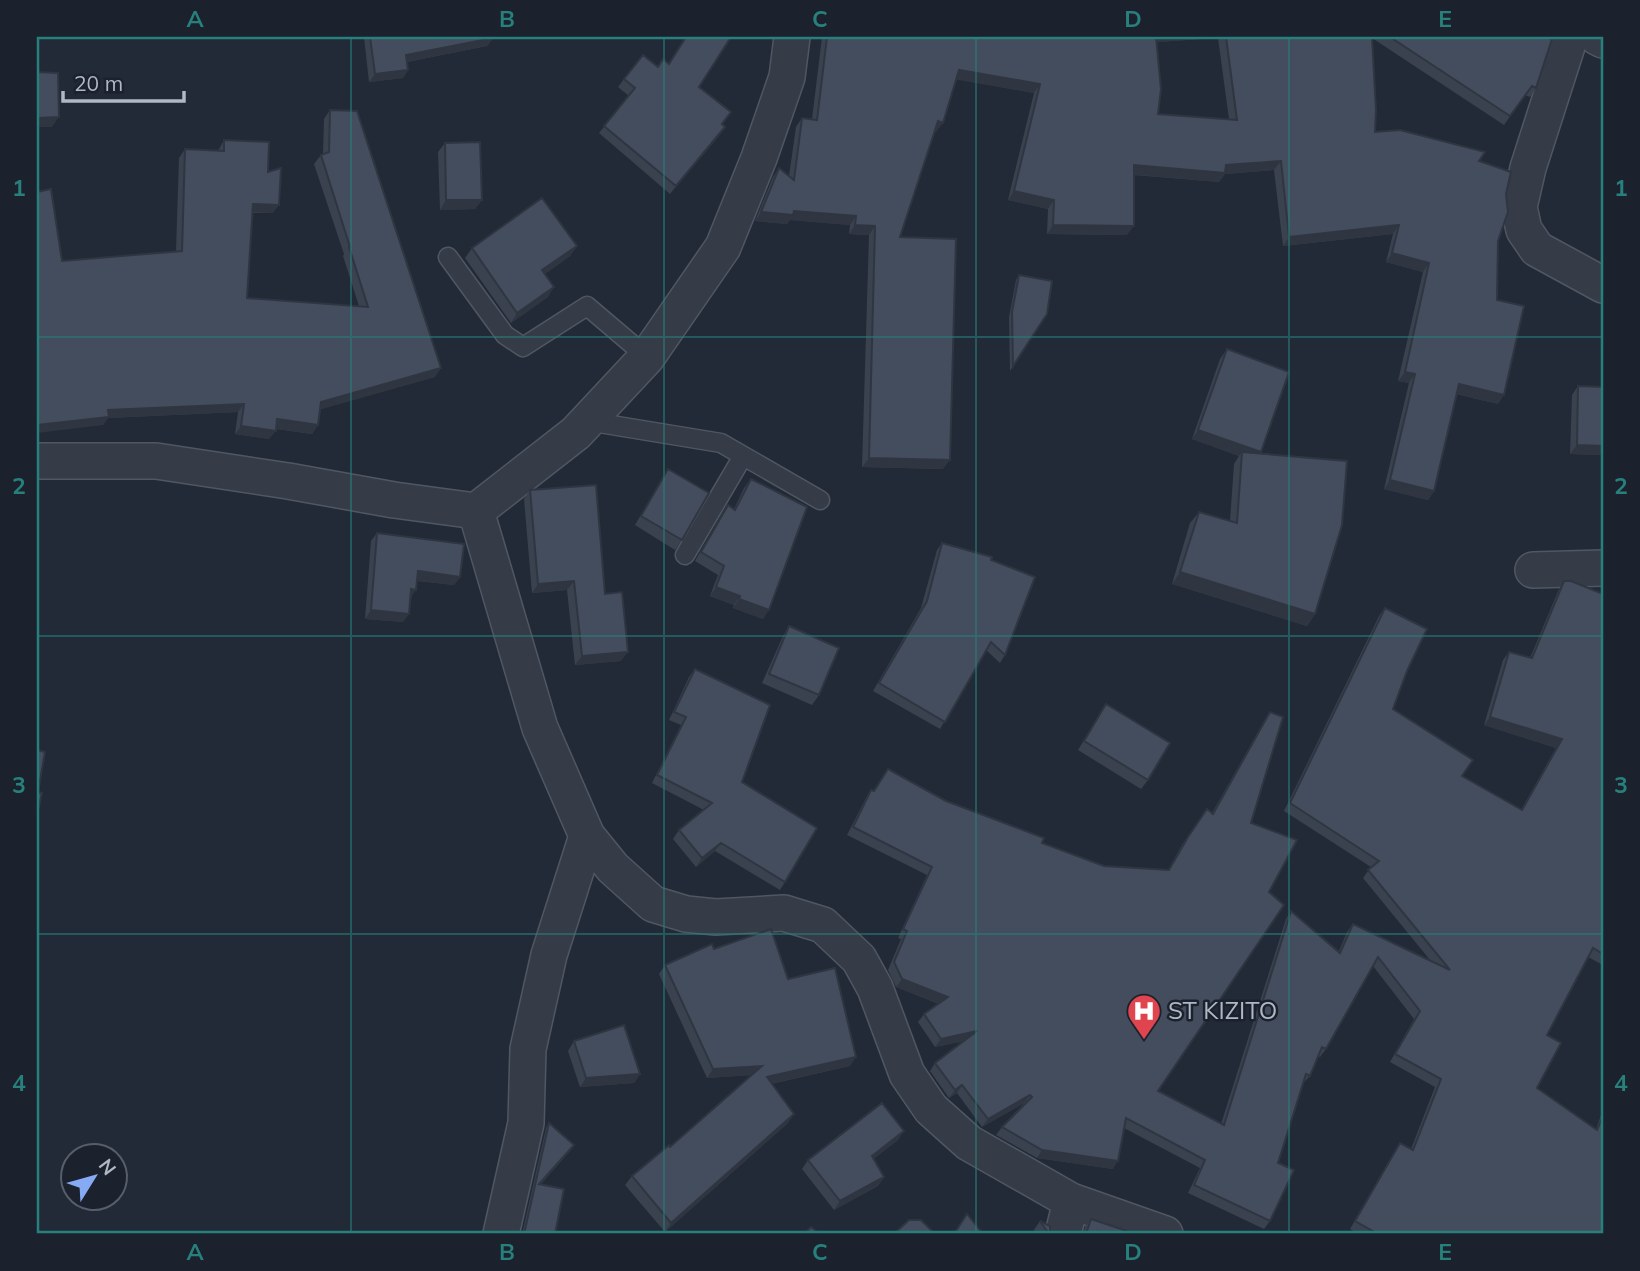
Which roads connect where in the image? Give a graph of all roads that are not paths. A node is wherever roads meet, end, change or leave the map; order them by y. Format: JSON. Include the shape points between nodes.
{"nodes":[{"id":1,"x":792,"y":37,"type":"edge"},
{"id":2,"x":1570,"y":37,"type":"edge"},
{"id":3,"x":1597,"y":37,"type":"edge"},
{"id":4,"x":1603,"y":40,"type":"edge"},
{"id":5,"x":448,"y":257,"type":"dead end"},
{"id":6,"x":1603,"y":285,"type":"edge"},
{"id":7,"x":647,"y":357,"type":"junction"},
{"id":8,"x":587,"y":421,"type":"junction"},
{"id":9,"x":743,"y":456,"type":"junction"},
{"id":10,"x":37,"y":461,"type":"edge"},
{"id":11,"x":820,"y":500,"type":"dead end"},
{"id":12,"x":476,"y":511,"type":"junction"},
{"id":13,"x":685,"y":555,"type":"edge"},
{"id":14,"x":1603,"y":568,"type":"edge"},
{"id":15,"x":1533,"y":570,"type":"dead end"},
{"id":16,"x":587,"y":836,"type":"junction"},
{"id":17,"x":1071,"y":1201,"type":"junction"},
{"id":18,"x":501,"y":1234,"type":"edge"},
{"id":19,"x":1063,"y":1234,"type":"edge"},
{"id":20,"x":1165,"y":1234,"type":"edge"}],
"edges":[{"from":1,"to":7,"type":"street","via":[[787,77],[723,247]]},
{"from":2,"to":6,"type":"street","via":[[1519,207],[1524,230],[1537,249]]},
{"from":3,"to":4,"type":"street"},
{"from":5,"to":7,"type":"lane","via":[[505,335],[523,347],[587,306]]},
{"from":7,"to":8,"type":"street"},
{"from":8,"to":9,"type":"lane","via":[[720,443]]},
{"from":8,"to":12,"type":"street"},
{"from":9,"to":11,"type":"lane"},
{"from":9,"to":13,"type":"lane"},
{"from":10,"to":12,"type":"street","via":[[156,461]]},
{"from":12,"to":16,"type":"street","via":[[540,728]]},
{"from":14,"to":15,"type":"street"},
{"from":16,"to":17,"type":"street","via":[[613,868],[653,904],[716,917],[784,913],[823,925],[859,959],[875,988],[907,1074],[931,1110],[968,1143]]},
{"from":16,"to":18,"type":"street","via":[[549,955],[528,1049],[526,1123]]},
{"from":17,"to":19,"type":"street"},
{"from":17,"to":20,"type":"street"}]}
